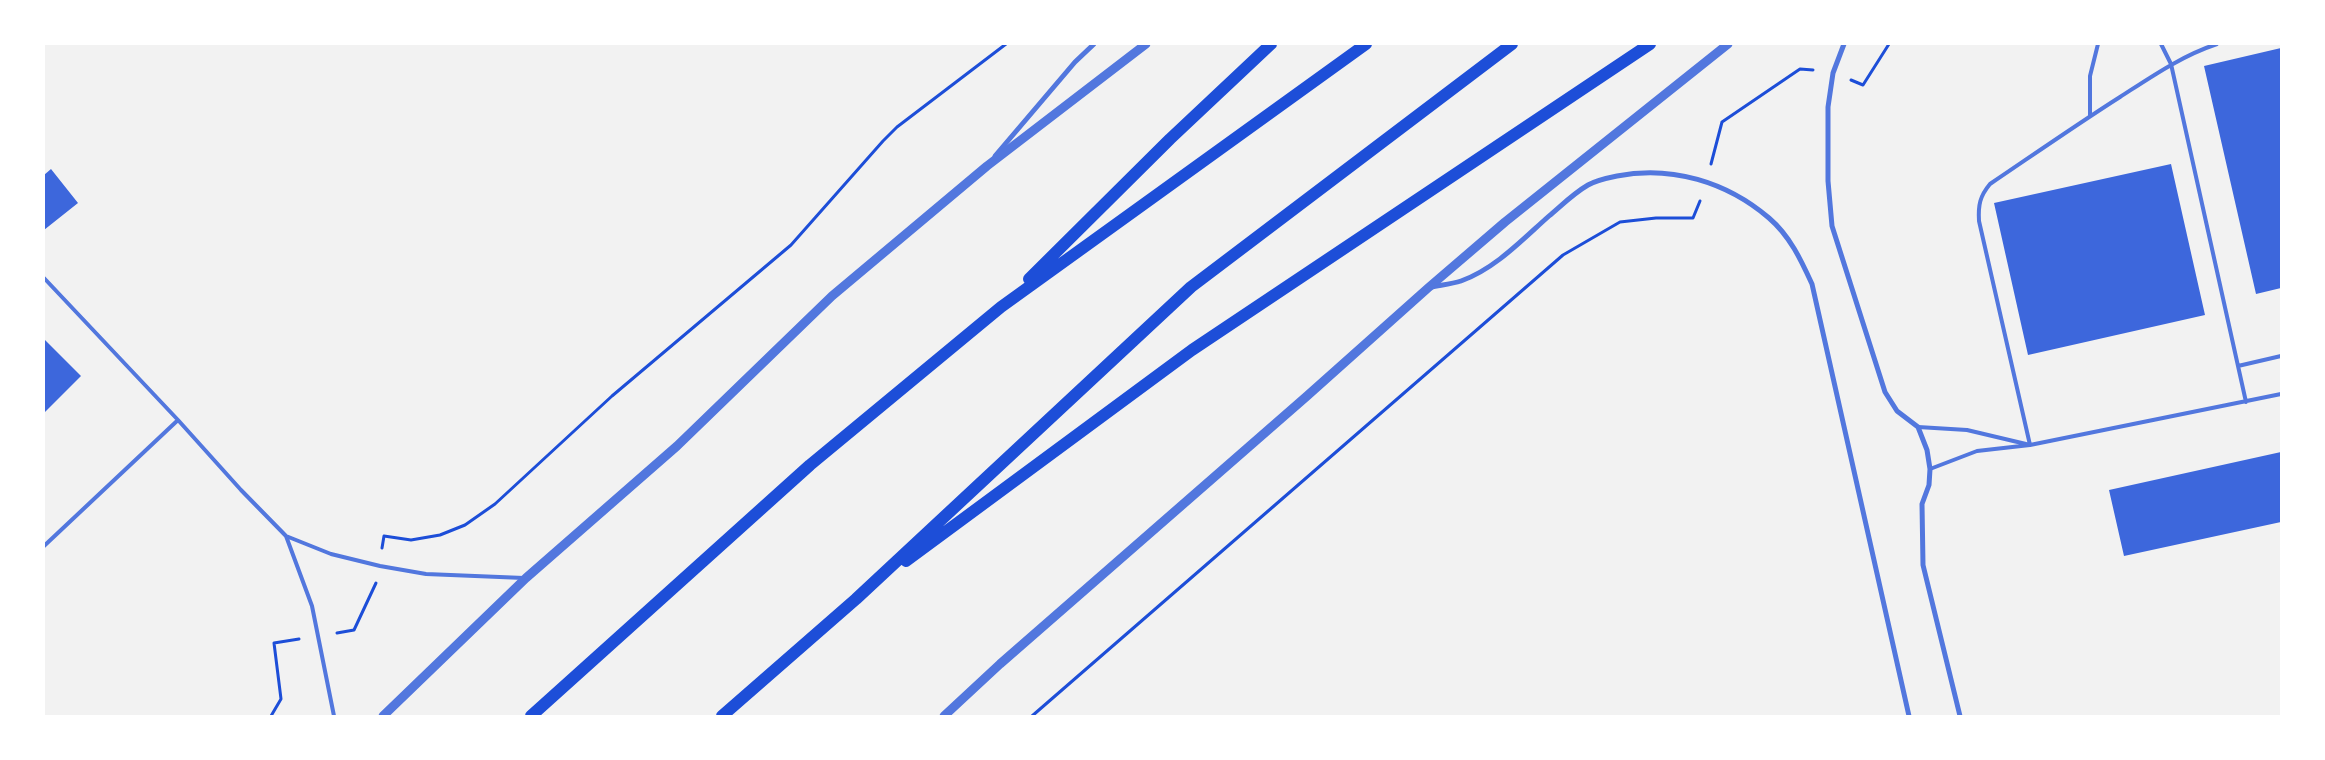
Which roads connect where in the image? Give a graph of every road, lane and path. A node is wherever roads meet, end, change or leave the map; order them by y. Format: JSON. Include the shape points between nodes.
{"nodes":[{"id":1,"x":1006,"y":44,"type":"edge"},
{"id":2,"x":1094,"y":44,"type":"edge"},
{"id":3,"x":1146,"y":44,"type":"edge"},
{"id":4,"x":1271,"y":44,"type":"edge"},
{"id":5,"x":1366,"y":44,"type":"edge"},
{"id":6,"x":1512,"y":44,"type":"edge"},
{"id":7,"x":1650,"y":44,"type":"edge"},
{"id":8,"x":1728,"y":44,"type":"edge"},
{"id":9,"x":1844,"y":44,"type":"edge"},
{"id":10,"x":1889,"y":44,"type":"edge"},
{"id":11,"x":2098,"y":44,"type":"edge"},
{"id":12,"x":2161,"y":44,"type":"edge"},
{"id":13,"x":2217,"y":44,"type":"edge"},
{"id":14,"x":2171,"y":64,"type":"junction"},
{"id":15,"x":1833,"y":73,"type":"junction"},
{"id":16,"x":2090,"y":116,"type":"junction"},
{"id":17,"x":987,"y":166,"type":"junction"},
{"id":18,"x":1707,"y":182,"type":"junction"},
{"id":19,"x":44,"y":278,"type":"edge"},
{"id":20,"x":1428,"y":288,"type":"junction"},
{"id":21,"x":1000,"y":307,"type":"junction"},
{"id":22,"x":2281,"y":356,"type":"edge"},
{"id":23,"x":2238,"y":366,"type":"junction"},
{"id":24,"x":2281,"y":394,"type":"edge"},
{"id":25,"x":2246,"y":402,"type":"junction"},
{"id":26,"x":178,"y":420,"type":"junction"},
{"id":27,"x":1918,"y":427,"type":"junction"},
{"id":28,"x":2030,"y":445,"type":"junction"},
{"id":29,"x":1930,"y":469,"type":"junction"},
{"id":30,"x":286,"y":536,"type":"junction"},
{"id":31,"x":44,"y":546,"type":"edge"},
{"id":32,"x":380,"y":566,"type":"junction"},
{"id":33,"x":526,"y":578,"type":"junction"},
{"id":34,"x":856,"y":599,"type":"junction"},
{"id":35,"x":319,"y":636,"type":"junction"},
{"id":36,"x":271,"y":716,"type":"edge"},
{"id":37,"x":334,"y":716,"type":"edge"},
{"id":38,"x":383,"y":716,"type":"edge"},
{"id":39,"x":531,"y":716,"type":"edge"},
{"id":40,"x":722,"y":716,"type":"edge"},
{"id":41,"x":944,"y":716,"type":"edge"},
{"id":42,"x":1032,"y":716,"type":"edge"},
{"id":43,"x":1909,"y":716,"type":"edge"},
{"id":44,"x":1960,"y":716,"type":"edge"}],
"edges":[{"from":1,"to":32,"type":"path","via":[[897,127],[791,245],[612,396],[495,504],[465,526],[440,535],[411,540],[384,536]]},
{"from":2,"to":17,"type":"street"},
{"from":3,"to":17,"type":"street"},
{"from":4,"to":21,"type":"main road"},
{"from":5,"to":21,"type":"main road"},
{"from":6,"to":34,"type":"main road","via":[[1191,288]]},
{"from":7,"to":34,"type":"main road","via":[[1192,350]]},
{"from":8,"to":20,"type":"street"},
{"from":9,"to":15,"type":"street"},
{"from":10,"to":15,"type":"path","via":[[1863,85]]},
{"from":11,"to":16,"type":"lane","via":[[2090,76]]},
{"from":12,"to":14,"type":"lane"},
{"from":13,"to":14,"type":"lane"},
{"from":14,"to":16,"type":"lane"},
{"from":14,"to":23,"type":"lane"},
{"from":15,"to":18,"type":"path","via":[[1800,69],[1722,122]]},
{"from":15,"to":27,"type":"street","via":[[1828,107],[1832,226],[1885,392],[1897,411]]},
{"from":16,"to":28,"type":"lane","via":[[1990,184],[1981,195],[1978,206]]},
{"from":17,"to":33,"type":"street","via":[[832,296],[677,446]]},
{"from":18,"to":20,"type":"street","via":[[1667,172],[1647,172],[1589,184],[1482,270],[1461,281]]},
{"from":18,"to":42,"type":"path","via":[[1693,218],[1620,222],[1564,256]]},
{"from":18,"to":43,"type":"street","via":[[1736,195],[1770,218],[1794,245],[1812,284]]},
{"from":19,"to":26,"type":"lane"},
{"from":20,"to":41,"type":"street"},
{"from":21,"to":39,"type":"main road","via":[[810,465]]},
{"from":22,"to":23,"type":"lane"},
{"from":23,"to":25,"type":"lane"},
{"from":24,"to":25,"type":"lane"},
{"from":25,"to":28,"type":"lane"},
{"from":26,"to":30,"type":"lane"},
{"from":26,"to":31,"type":"lane"},
{"from":27,"to":28,"type":"lane","via":[[1967,430]]},
{"from":27,"to":29,"type":"street"},
{"from":28,"to":29,"type":"lane","via":[[1977,451]]},
{"from":29,"to":44,"type":"street","via":[[1929,485],[1922,504],[1924,564]]},
{"from":30,"to":32,"type":"lane","via":[[331,554]]},
{"from":30,"to":35,"type":"lane","via":[[312,606]]},
{"from":32,"to":33,"type":"lane","via":[[426,574]]},
{"from":32,"to":35,"type":"path","via":[[375,589],[354,630]]},
{"from":33,"to":38,"type":"street"},
{"from":34,"to":40,"type":"main road"},
{"from":35,"to":36,"type":"path","via":[[274,643],[281,699]]},
{"from":35,"to":37,"type":"lane"}]}
